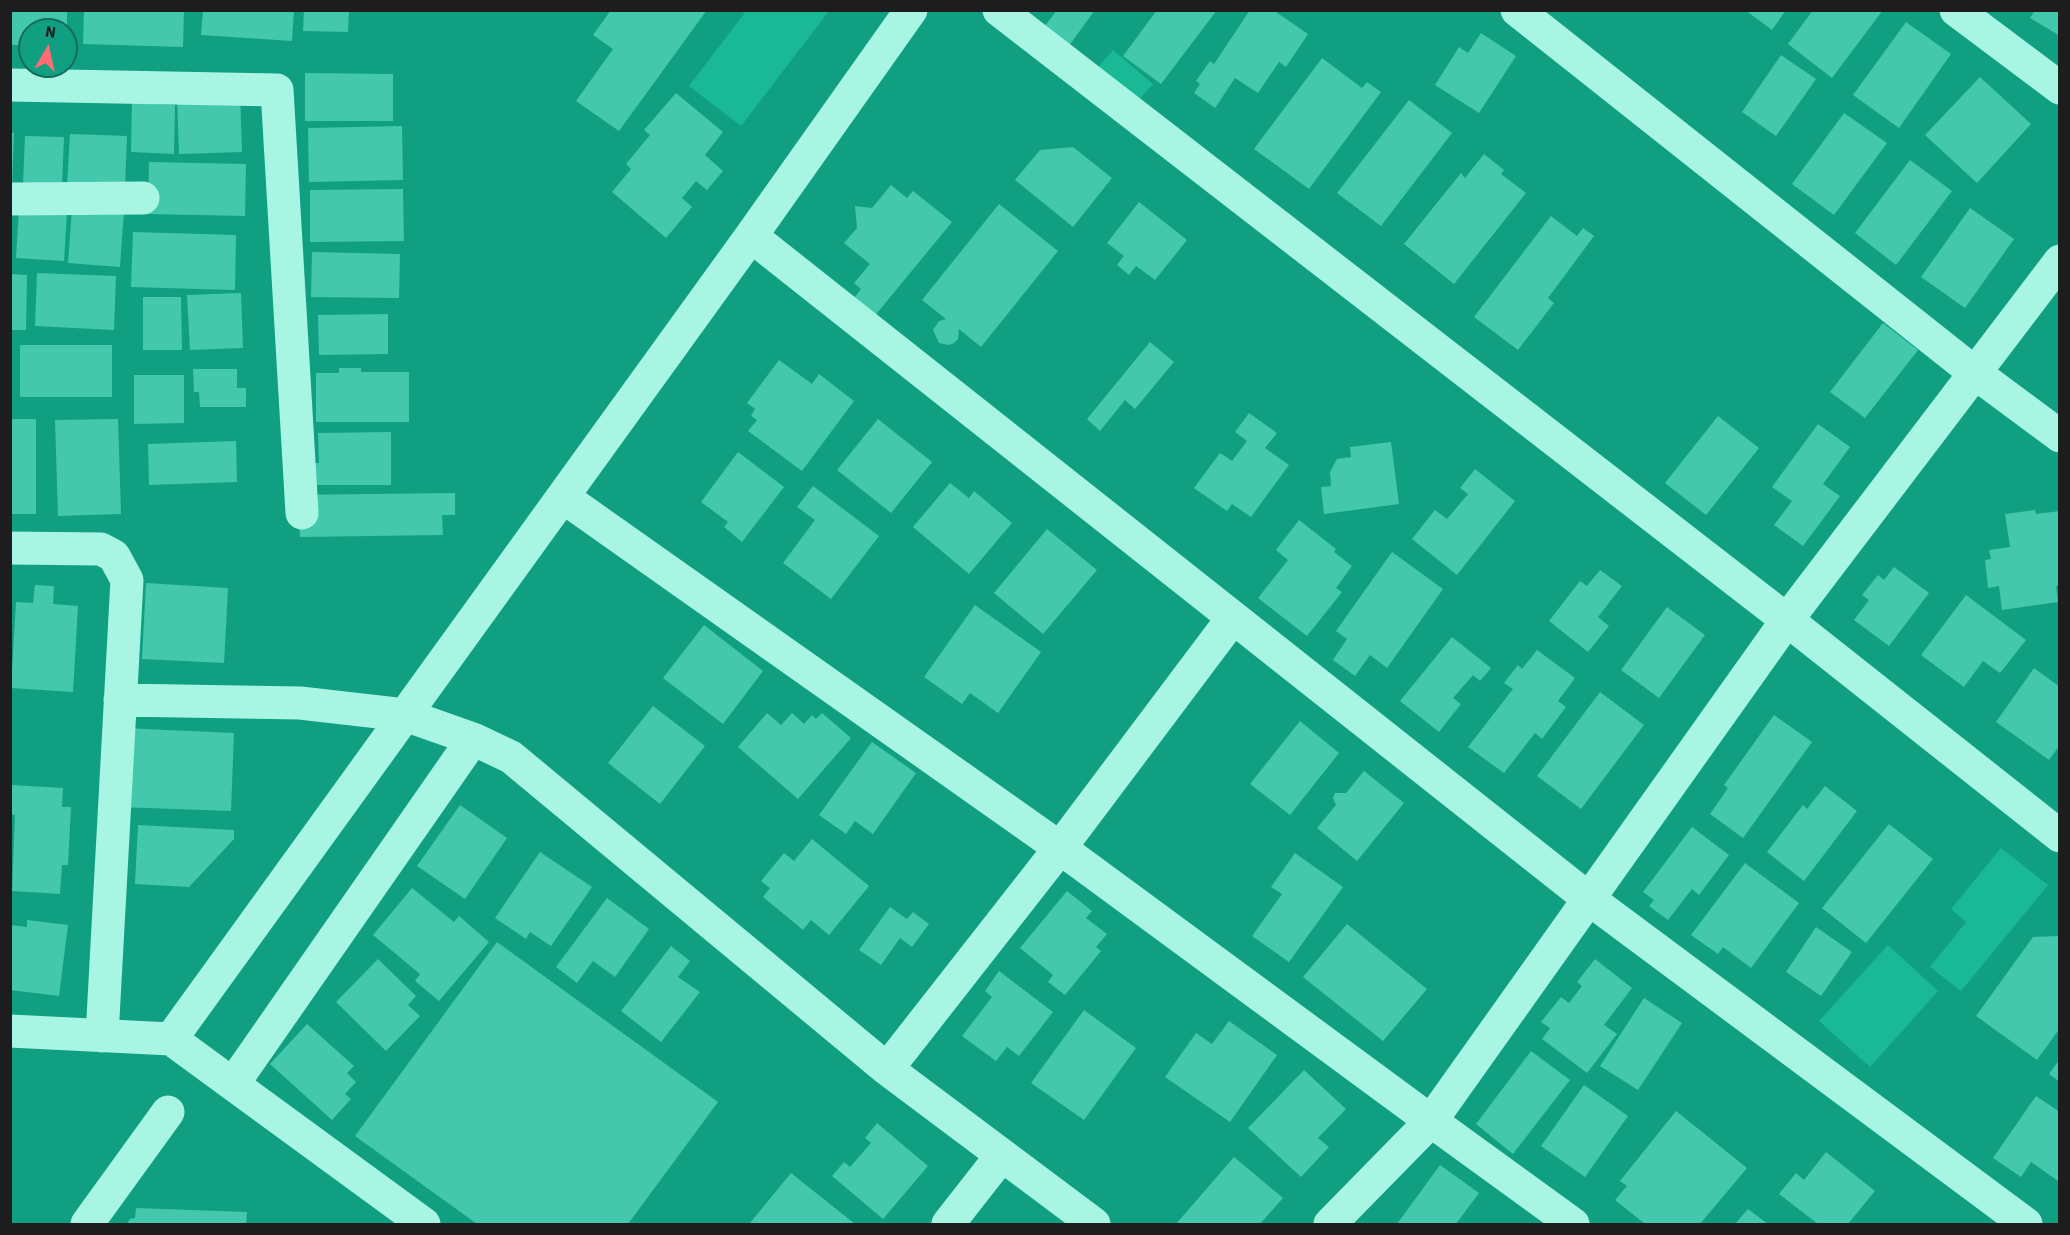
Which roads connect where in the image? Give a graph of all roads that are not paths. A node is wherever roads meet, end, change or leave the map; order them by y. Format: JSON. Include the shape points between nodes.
{"nodes":[{"id":1,"x":911,"y":10,"type":"edge"},
{"id":2,"x":999,"y":10,"type":"edge"},
{"id":3,"x":1517,"y":10,"type":"edge"},
{"id":4,"x":1956,"y":10,"type":"edge"},
{"id":5,"x":10,"y":85,"type":"edge"},
{"id":6,"x":2060,"y":88,"type":"edge"},
{"id":7,"x":143,"y":198,"type":"dead end"},
{"id":8,"x":10,"y":200,"type":"edge"},
{"id":9,"x":751,"y":236,"type":"junction"},
{"id":10,"x":2060,"y":261,"type":"edge"},
{"id":11,"x":1975,"y":373,"type":"junction"},
{"id":12,"x":2060,"y":436,"type":"edge"},
{"id":13,"x":563,"y":497,"type":"junction"},
{"id":14,"x":302,"y":513,"type":"dead end"},
{"id":15,"x":10,"y":548,"type":"edge"},
{"id":16,"x":1232,"y":619,"type":"junction"},
{"id":17,"x":1787,"y":620,"type":"junction"},
{"id":18,"x":120,"y":700,"type":"junction"},
{"id":19,"x":405,"y":715,"type":"junction"},
{"id":20,"x":474,"y":740,"type":"junction"},
{"id":21,"x":2060,"y":836,"type":"edge"},
{"id":22,"x":1060,"y":848,"type":"junction"},
{"id":23,"x":1589,"y":899,"type":"junction"},
{"id":24,"x":10,"y":1031,"type":"edge"},
{"id":25,"x":102,"y":1036,"type":"junction"},
{"id":26,"x":171,"y":1039,"type":"junction"},
{"id":27,"x":888,"y":1069,"type":"junction"},
{"id":28,"x":233,"y":1084,"type":"junction"},
{"id":29,"x":168,"y":1112,"type":"dead end"},
{"id":30,"x":1431,"y":1121,"type":"junction"},
{"id":31,"x":1002,"y":1155,"type":"junction"},
{"id":32,"x":87,"y":1224,"type":"edge"},
{"id":33,"x":424,"y":1224,"type":"edge"},
{"id":34,"x":948,"y":1224,"type":"edge"},
{"id":35,"x":1094,"y":1224,"type":"edge"},
{"id":36,"x":1330,"y":1224,"type":"edge"},
{"id":37,"x":1573,"y":1224,"type":"edge"},
{"id":38,"x":2026,"y":1224,"type":"edge"}],
"edges":[{"from":1,"to":9,"type":"street"},
{"from":2,"to":17,"type":"street"},
{"from":3,"to":11,"type":"street"},
{"from":4,"to":6,"type":"street"},
{"from":5,"to":14,"type":"street","via":[[277,90]]},
{"from":7,"to":8,"type":"street"},
{"from":9,"to":13,"type":"street"},
{"from":9,"to":16,"type":"street"},
{"from":10,"to":11,"type":"street"},
{"from":11,"to":12,"type":"street"},
{"from":11,"to":17,"type":"street"},
{"from":13,"to":19,"type":"street"},
{"from":13,"to":22,"type":"street"},
{"from":15,"to":18,"type":"street","via":[[100,549],[114,556],[127,580]]},
{"from":16,"to":22,"type":"street"},
{"from":16,"to":23,"type":"street"},
{"from":17,"to":21,"type":"street"},
{"from":17,"to":23,"type":"street"},
{"from":18,"to":19,"type":"street","via":[[300,703]]},
{"from":18,"to":25,"type":"street"},
{"from":19,"to":20,"type":"street"},
{"from":19,"to":26,"type":"street"},
{"from":20,"to":27,"type":"street","via":[[511,757]]},
{"from":20,"to":28,"type":"street"},
{"from":22,"to":27,"type":"street"},
{"from":22,"to":30,"type":"street"},
{"from":23,"to":30,"type":"street"},
{"from":23,"to":38,"type":"street"},
{"from":24,"to":25,"type":"street"},
{"from":25,"to":26,"type":"street"},
{"from":26,"to":28,"type":"street"},
{"from":27,"to":31,"type":"street"},
{"from":28,"to":33,"type":"street"},
{"from":29,"to":32,"type":"street"},
{"from":30,"to":36,"type":"street"},
{"from":30,"to":37,"type":"street"},
{"from":31,"to":34,"type":"street"},
{"from":31,"to":35,"type":"street"}]}
